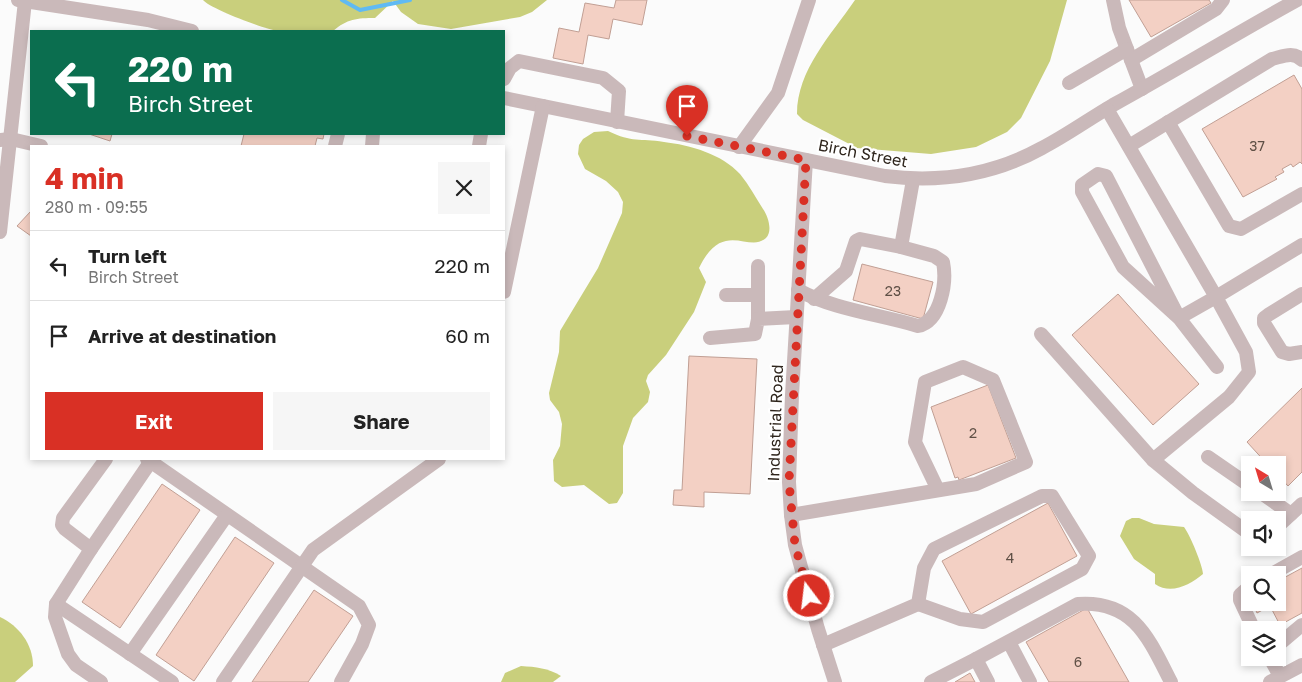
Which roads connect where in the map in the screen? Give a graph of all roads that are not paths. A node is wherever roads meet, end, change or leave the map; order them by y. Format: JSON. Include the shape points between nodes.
{"nodes":[{"id":1,"x":809,"y":0,"type":"edge"},
{"id":2,"x":1114,"y":0,"type":"edge"},
{"id":3,"x":1223,"y":0,"type":"edge"},
{"id":4,"x":1295,"y":0,"type":"edge"},
{"id":5,"x":21,"y":1,"type":"edge"},
{"id":6,"x":188,"y":30,"type":"edge"},
{"id":7,"x":1129,"y":54,"type":"junction"},
{"id":8,"x":1302,"y":60,"type":"edge"},
{"id":9,"x":505,"y":77,"type":"edge"},
{"id":10,"x":1068,"y":83,"type":"dead end"},
{"id":11,"x":1142,"y":89,"type":"junction"},
{"id":12,"x":505,"y":98,"type":"edge"},
{"id":13,"x":543,"y":106,"type":"junction"},
{"id":14,"x":1107,"y":109,"type":"junction"},
{"id":15,"x":616,"y":122,"type":"junction"},
{"id":16,"x":1168,"y":122,"type":"junction"},
{"id":17,"x":5,"y":139,"type":"edge"},
{"id":18,"x":36,"y":145,"type":"edge"},
{"id":19,"x":1129,"y":146,"type":"junction"},
{"id":20,"x":739,"y":147,"type":"junction"},
{"id":21,"x":806,"y":160,"type":"junction"},
{"id":22,"x":913,"y":180,"type":"junction"},
{"id":23,"x":1302,"y":194,"type":"edge"},
{"id":24,"x":0,"y":232,"type":"edge"},
{"id":25,"x":1302,"y":245,"type":"edge"},
{"id":26,"x":901,"y":247,"type":"junction"},
{"id":27,"x":758,"y":266,"type":"dead end"},
{"id":28,"x":505,"y":287,"type":"edge"},
{"id":29,"x":798,"y":290,"type":"junction"},
{"id":30,"x":1302,"y":294,"type":"edge"},
{"id":31,"x":726,"y":296,"type":"dead end"},
{"id":32,"x":758,"y":296,"type":"junction"},
{"id":33,"x":1216,"y":297,"type":"junction"},
{"id":34,"x":814,"y":299,"type":"junction"},
{"id":35,"x":796,"y":317,"type":"junction"},
{"id":36,"x":1179,"y":318,"type":"junction"},
{"id":37,"x":758,"y":319,"type":"junction"},
{"id":38,"x":1041,"y":334,"type":"dead end"},
{"id":39,"x":710,"y":338,"type":"dead end"},
{"id":40,"x":1302,"y":352,"type":"edge"},
{"id":41,"x":1217,"y":367,"type":"dead end"},
{"id":42,"x":1208,"y":457,"type":"dead end"},
{"id":43,"x":105,"y":460,"type":"edge"},
{"id":44,"x":149,"y":460,"type":"edge"},
{"id":45,"x":438,"y":460,"type":"edge"},
{"id":46,"x":1153,"y":460,"type":"junction"},
{"id":47,"x":1241,"y":480,"type":"edge"},
{"id":48,"x":938,"y":490,"type":"junction"},
{"id":49,"x":1273,"y":501,"type":"edge"},
{"id":50,"x":1302,"y":504,"type":"edge"},
{"id":51,"x":1291,"y":514,"type":"junction"},
{"id":52,"x":227,"y":515,"type":"junction"},
{"id":53,"x":791,"y":516,"type":"junction"},
{"id":54,"x":1286,"y":519,"type":"edge"},
{"id":55,"x":1241,"y":528,"type":"edge"},
{"id":56,"x":91,"y":549,"type":"junction"},
{"id":57,"x":1302,"y":557,"type":"edge"},
{"id":58,"x":1286,"y":566,"type":"edge"},
{"id":59,"x":302,"y":567,"type":"junction"},
{"id":60,"x":56,"y":604,"type":"junction"},
{"id":61,"x":918,"y":604,"type":"junction"},
{"id":62,"x":1302,"y":625,"type":"edge"},
{"id":63,"x":1286,"y":638,"type":"edge"},
{"id":64,"x":1009,"y":642,"type":"junction"},
{"id":65,"x":823,"y":645,"type":"junction"},
{"id":66,"x":130,"y":654,"type":"junction"},
{"id":67,"x":976,"y":660,"type":"junction"},
{"id":68,"x":1302,"y":665,"type":"edge"},
{"id":69,"x":1272,"y":666,"type":"edge"},
{"id":70,"x":1275,"y":679,"type":"edge"},
{"id":71,"x":100,"y":682,"type":"edge"},
{"id":72,"x":172,"y":682,"type":"edge"},
{"id":73,"x":223,"y":682,"type":"edge"},
{"id":74,"x":341,"y":682,"type":"edge"},
{"id":75,"x":835,"y":682,"type":"edge"},
{"id":76,"x":931,"y":682,"type":"edge"},
{"id":77,"x":988,"y":682,"type":"edge"},
{"id":78,"x":1030,"y":682,"type":"edge"},
{"id":79,"x":1171,"y":682,"type":"edge"}],
"edges":[{"from":1,"to":20,"type":"street","via":[[778,93]]},
{"from":2,"to":7,"type":"street","via":[[1119,28]]},
{"from":3,"to":7,"type":"street","via":[[1216,9]]},
{"from":4,"to":11,"type":"street","name":"Birch Street"},
{"from":5,"to":6,"type":"street","via":[[148,20]]},
{"from":5,"to":17,"type":"street"},
{"from":7,"to":10,"type":"street"},
{"from":7,"to":11,"type":"street"},
{"from":8,"to":16,"type":"street","via":[[1289,54],[1272,59]]},
{"from":9,"to":15,"type":"street","via":[[519,61],[603,78],[618,91]]},
{"from":11,"to":14,"type":"street","name":"Birch Street"},
{"from":12,"to":13,"type":"street","name":"Birch Street"},
{"from":13,"to":15,"type":"street","name":"Birch Street"},
{"from":13,"to":28,"type":"street"},
{"from":14,"to":19,"type":"street"},
{"from":14,"to":22,"type":"street","name":"Birch Street","via":[[1042,148],[1005,165],[970,175]]},
{"from":15,"to":20,"type":"street","name":"Birch Street"},
{"from":16,"to":19,"type":"street"},
{"from":16,"to":23,"type":"street","via":[[1229,226],[1241,229]]},
{"from":17,"to":18,"type":"street"},
{"from":17,"to":24,"type":"street"},
{"from":19,"to":33,"type":"street"},
{"from":20,"to":21,"type":"street","name":"Birch Street"},
{"from":21,"to":22,"type":"street","name":"Birch Street"},
{"from":21,"to":29,"type":"street","name":"Industrial Road"},
{"from":22,"to":26,"type":"street"},
{"from":25,"to":33,"type":"street"},
{"from":26,"to":34,"type":"street","via":[[860,239],[856,241],[846,271]]},
{"from":26,"to":34,"type":"street","via":[[934,256],[942,262],[943,280],[936,313],[931,321],[918,326]]},
{"from":27,"to":32,"type":"street"},
{"from":29,"to":34,"type":"street"},
{"from":29,"to":35,"type":"street","name":"Industrial Road"},
{"from":30,"to":40,"type":"street","via":[[1268,315],[1264,323],[1282,352]]},
{"from":31,"to":32,"type":"street"},
{"from":32,"to":37,"type":"street"},
{"from":33,"to":36,"type":"street"},
{"from":33,"to":46,"type":"street","via":[[1246,352],[1249,372],[1229,397]]},
{"from":35,"to":37,"type":"street"},
{"from":35,"to":53,"type":"street","name":"Industrial Road","via":[[789,482]]},
{"from":36,"to":36,"type":"street","via":[[1106,176],[1098,174],[1088,179],[1082,185],[1082,192],[1123,267]]},
{"from":36,"to":41,"type":"street"},
{"from":37,"to":39,"type":"street","via":[[755,334]]},
{"from":38,"to":46,"type":"street"},
{"from":42,"to":47,"type":"street"},
{"from":43,"to":56,"type":"street","via":[[63,518],[65,529]]},
{"from":44,"to":52,"type":"street"},
{"from":44,"to":56,"type":"street"},
{"from":45,"to":59,"type":"street","via":[[325,540],[313,550]]},
{"from":46,"to":55,"type":"street"},
{"from":48,"to":48,"type":"street","via":[[976,484],[1026,462],[993,380],[963,367],[925,382],[915,442]]},
{"from":48,"to":53,"type":"street"},
{"from":49,"to":51,"type":"street"},
{"from":50,"to":51,"type":"street"},
{"from":51,"to":54,"type":"street"},
{"from":52,"to":59,"type":"street"},
{"from":52,"to":66,"type":"street"},
{"from":53,"to":65,"type":"street","name":"Industrial Road","via":[[795,545]]},
{"from":56,"to":60,"type":"street"},
{"from":57,"to":58,"type":"street"},
{"from":59,"to":73,"type":"street"},
{"from":59,"to":74,"type":"street","via":[[360,606],[369,625]]},
{"from":60,"to":66,"type":"street"},
{"from":60,"to":71,"type":"street","via":[[55,617],[68,654],[76,665]]},
{"from":61,"to":61,"type":"street","via":[[924,568],[934,549],[1042,496],[1052,496],[1088,556],[1082,569],[983,622],[960,619]]},
{"from":61,"to":65,"type":"street"},
{"from":62,"to":63,"type":"street"},
{"from":64,"to":67,"type":"street"},
{"from":64,"to":78,"type":"street"},
{"from":64,"to":79,"type":"street","via":[[1078,604],[1115,607],[1138,627]]},
{"from":65,"to":75,"type":"street","name":"Industrial Road"},
{"from":66,"to":72,"type":"street"},
{"from":67,"to":76,"type":"street"},
{"from":67,"to":77,"type":"street"},
{"from":68,"to":70,"type":"street"},
{"from":69,"to":70,"type":"street"}]}
